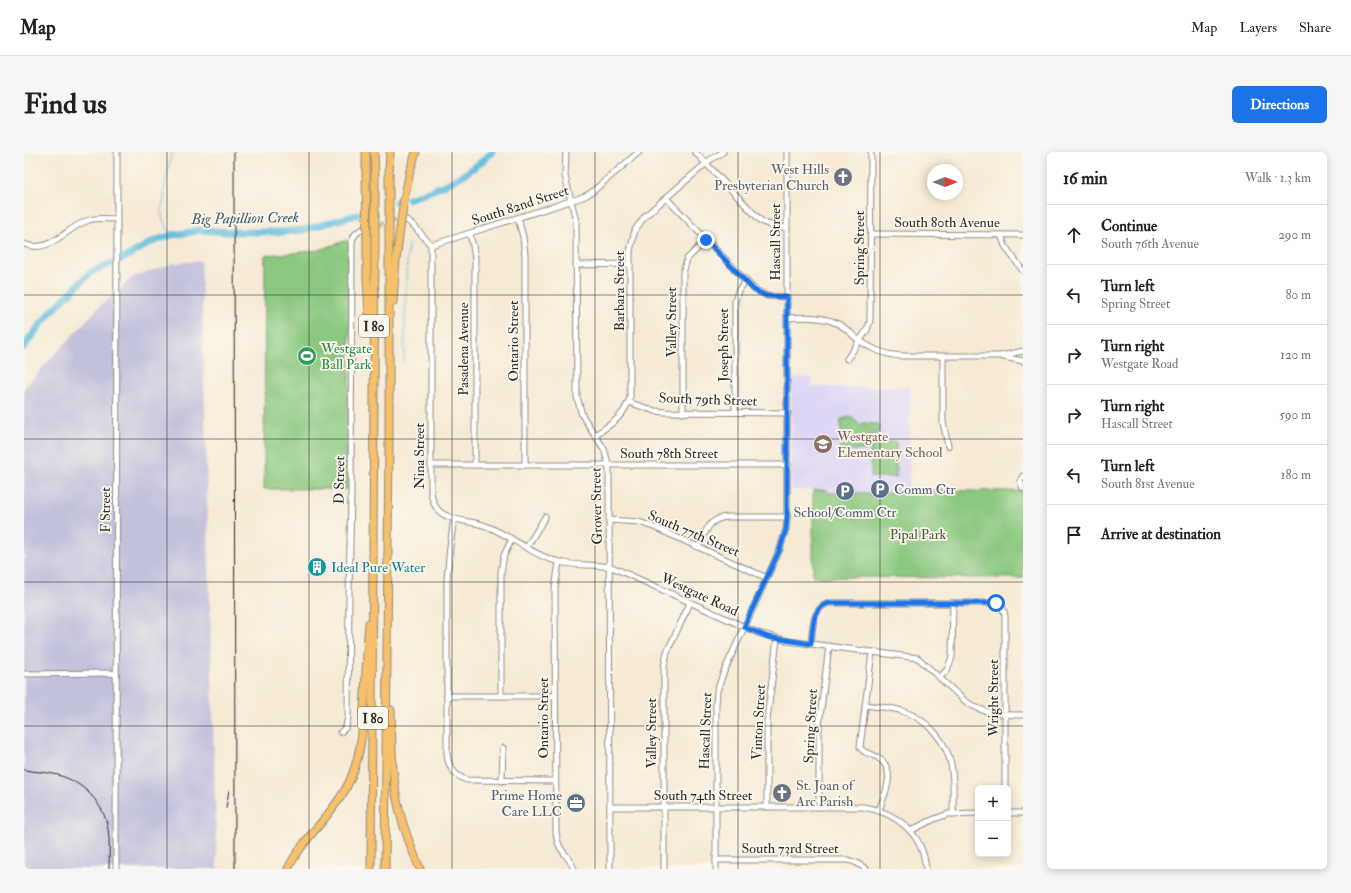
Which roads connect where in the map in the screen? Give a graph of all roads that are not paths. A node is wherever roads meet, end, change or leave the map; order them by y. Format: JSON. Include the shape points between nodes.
{"nodes":[{"id":1,"x":117,"y":152,"type":"edge"},
{"id":2,"x":366,"y":152,"type":"edge"},
{"id":3,"x":375,"y":152,"type":"edge"},
{"id":4,"x":390,"y":152,"type":"edge"},
{"id":5,"x":416,"y":152,"type":"edge"},
{"id":6,"x":566,"y":152,"type":"edge"},
{"id":7,"x":639,"y":152,"type":"edge"},
{"id":8,"x":695,"y":152,"type":"edge"},
{"id":9,"x":723,"y":152,"type":"edge"},
{"id":10,"x":788,"y":152,"type":"edge"},
{"id":11,"x":870,"y":152,"type":"edge"},
{"id":12,"x":706,"y":164,"type":"junction"},
{"id":13,"x":666,"y":198,"type":"junction"},
{"id":14,"x":571,"y":201,"type":"junction"},
{"id":15,"x":518,"y":218,"type":"junction"},
{"id":16,"x":117,"y":219,"type":"junction"},
{"id":17,"x":405,"y":219,"type":"dead end"},
{"id":18,"x":788,"y":228,"type":"junction"},
{"id":19,"x":362,"y":230,"type":"tunnel mouth"},
{"id":20,"x":470,"y":234,"type":"junction"},
{"id":21,"x":871,"y":234,"type":"junction"},
{"id":22,"x":1001,"y":235,"type":"junction"},
{"id":23,"x":1023,"y":235,"type":"edge"},
{"id":24,"x":706,"y":240,"type":"junction"},
{"id":25,"x":24,"y":244,"type":"edge"},
{"id":26,"x":431,"y":245,"type":"junction"},
{"id":27,"x":576,"y":264,"type":"junction"},
{"id":28,"x":630,"y":264,"type":"junction"},
{"id":29,"x":1023,"y":271,"type":"edge"},
{"id":30,"x":746,"y":281,"type":"junction"},
{"id":31,"x":787,"y":297,"type":"junction"},
{"id":32,"x":788,"y":318,"type":"junction"},
{"id":33,"x":860,"y":340,"type":"junction"},
{"id":34,"x":1023,"y":351,"type":"edge"},
{"id":35,"x":943,"y":356,"type":"junction"},
{"id":36,"x":999,"y":356,"type":"junction"},
{"id":37,"x":847,"y":359,"type":"dead end"},
{"id":38,"x":1023,"y":361,"type":"edge"},
{"id":39,"x":388,"y":374,"type":"junction"},
{"id":40,"x":628,"y":402,"type":"junction"},
{"id":41,"x":683,"y":412,"type":"junction"},
{"id":42,"x":735,"y":412,"type":"junction"},
{"id":43,"x":788,"y":413,"type":"junction"},
{"id":44,"x":373,"y":418,"type":"junction"},
{"id":45,"x":595,"y":435,"type":"junction"},
{"id":46,"x":948,"y":446,"type":"dead end"},
{"id":47,"x":431,"y":465,"type":"junction"},
{"id":48,"x":475,"y":465,"type":"junction"},
{"id":49,"x":525,"y":465,"type":"junction"},
{"id":50,"x":608,"y":465,"type":"junction"},
{"id":51,"x":788,"y":465,"type":"junction"},
{"id":52,"x":1023,"y":476,"type":"edge"},
{"id":53,"x":1023,"y":488,"type":"edge"},
{"id":54,"x":545,"y":517,"type":"dead end"},
{"id":55,"x":787,"y":517,"type":"junction"},
{"id":56,"x":454,"y":519,"type":"junction"},
{"id":57,"x":609,"y":520,"type":"junction"},
{"id":58,"x":512,"y":539,"type":"junction"},
{"id":59,"x":527,"y":547,"type":"junction"},
{"id":60,"x":698,"y":547,"type":"junction"},
{"id":61,"x":559,"y":562,"type":"junction"},
{"id":62,"x":609,"y":566,"type":"junction"},
{"id":63,"x":373,"y":567,"type":"junction"},
{"id":64,"x":767,"y":578,"type":"junction"},
{"id":65,"x":388,"y":597,"type":"junction"},
{"id":66,"x":690,"y":603,"type":"junction"},
{"id":67,"x":953,"y":603,"type":"junction"},
{"id":68,"x":744,"y":627,"type":"junction"},
{"id":69,"x":777,"y":639,"type":"junction"},
{"id":70,"x":811,"y":644,"type":"junction"},
{"id":71,"x":829,"y":646,"type":"junction"},
{"id":72,"x":872,"y":652,"type":"junction"},
{"id":73,"x":24,"y":674,"type":"edge"},
{"id":74,"x":116,"y":674,"type":"junction"},
{"id":75,"x":940,"y":677,"type":"junction"},
{"id":76,"x":447,"y":696,"type":"junction"},
{"id":77,"x":501,"y":696,"type":"junction"},
{"id":78,"x":555,"y":696,"type":"junction"},
{"id":79,"x":865,"y":705,"type":"junction"},
{"id":80,"x":1005,"y":715,"type":"junction"},
{"id":81,"x":1023,"y":716,"type":"edge"},
{"id":82,"x":341,"y":732,"type":"dead end"},
{"id":83,"x":503,"y":748,"type":"dead end"},
{"id":84,"x":502,"y":781,"type":"junction"},
{"id":85,"x":555,"y":781,"type":"junction"},
{"id":86,"x":1005,"y":785,"type":"edge"},
{"id":87,"x":610,"y":807,"type":"junction"},
{"id":88,"x":663,"y":807,"type":"junction"},
{"id":89,"x":716,"y":807,"type":"junction"},
{"id":90,"x":767,"y":807,"type":"junction"},
{"id":91,"x":819,"y":807,"type":"junction"},
{"id":92,"x":879,"y":810,"type":"junction"},
{"id":93,"x":975,"y":813,"type":"edge"},
{"id":94,"x":1011,"y":813,"type":"edge"},
{"id":95,"x":1023,"y":813,"type":"edge"},
{"id":96,"x":953,"y":814,"type":"junction"},
{"id":97,"x":910,"y":831,"type":"junction"},
{"id":98,"x":716,"y":860,"type":"junction"},
{"id":99,"x":864,"y":868,"type":"edge"},
{"id":100,"x":116,"y":869,"type":"edge"},
{"id":101,"x":288,"y":869,"type":"edge"},
{"id":102,"x":371,"y":869,"type":"edge"},
{"id":103,"x":386,"y":869,"type":"edge"},
{"id":104,"x":420,"y":869,"type":"edge"},
{"id":105,"x":574,"y":869,"type":"edge"},
{"id":106,"x":610,"y":869,"type":"edge"},
{"id":107,"x":664,"y":869,"type":"edge"},
{"id":108,"x":716,"y":869,"type":"edge"},
{"id":109,"x":926,"y":869,"type":"edge"}],
"edges":[{"from":1,"to":16,"type":"street","name":"F Street"},
{"from":2,"to":44,"type":"highway","bridge":true,"via":[[367,278]]},
{"from":3,"to":44,"type":"highway","number":"I 80","bridge":true},
{"from":4,"to":39,"type":"highway","number":"I 80","bridge":true},
{"from":5,"to":39,"type":"highway","bridge":true,"via":[[404,198],[394,275]]},
{"from":6,"to":14,"type":"street","name":"Grover Street","via":[[566,176]]},
{"from":7,"to":14,"type":"street","name":"South 82nd Street","via":[[592,192]]},
{"from":8,"to":12,"type":"street"},
{"from":9,"to":12,"type":"street","name":"Barbara Street"},
{"from":10,"to":18,"type":"street","name":"Hascall Street"},
{"from":11,"to":21,"type":"street","name":"Spring Street"},
{"from":12,"to":13,"type":"street","name":"Barbara Street"},
{"from":12,"to":18,"type":"street","via":[[761,221],[772,226]]},
{"from":13,"to":24,"type":"street"},
{"from":13,"to":28,"type":"street","name":"Barbara Street","via":[[637,226],[631,244]]},
{"from":14,"to":15,"type":"street","name":"South 82nd Street"},
{"from":14,"to":27,"type":"street","name":"Grover Street","via":[[576,221]]},
{"from":15,"to":20,"type":"street","name":"South 82nd Street"},
{"from":15,"to":49,"type":"street","name":"Ontario Street","via":[[525,255]]},
{"from":16,"to":25,"type":"street","via":[[88,220],[42,247]]},
{"from":16,"to":74,"type":"street","name":"F Street"},
{"from":17,"to":26,"type":"street"},
{"from":18,"to":31,"type":"street","name":"Hascall Street"},
{"from":19,"to":82,"type":"street","name":"D Street","via":[[354,235],[352,242],[348,717],[346,727]]},
{"from":20,"to":26,"type":"street","name":"South 82nd Street"},
{"from":20,"to":48,"type":"street","name":"Pasadena Avenue","via":[[474,259]]},
{"from":21,"to":22,"type":"street","name":"South 80th Avenue"},
{"from":21,"to":33,"type":"street","name":"Spring Street","via":[[870,321]]},
{"from":22,"to":23,"type":"street","name":"South 80th Avenue"},
{"from":22,"to":29,"type":"street","via":[[1005,246]]},
{"from":24,"to":30,"type":"street"},
{"from":24,"to":41,"type":"street","name":"Valley Street","via":[[687,259],[683,273]]},
{"from":26,"to":47,"type":"street","name":"Nina Street"},
{"from":27,"to":28,"type":"street"},
{"from":27,"to":45,"type":"street","name":"Grover Street","via":[[577,397],[582,415]]},
{"from":28,"to":40,"type":"street","name":"Barbara Street"},
{"from":30,"to":31,"type":"street","via":[[754,290],[763,294]]},
{"from":30,"to":42,"type":"street","name":"Joseph Street","via":[[735,301]]},
{"from":31,"to":32,"type":"street","name":"Hascall Street"},
{"from":32,"to":33,"type":"street","via":[[830,320]]},
{"from":32,"to":43,"type":"street","name":"Hascall Street"},
{"from":33,"to":35,"type":"street","via":[[876,350],[891,355]]},
{"from":33,"to":37,"type":"street","name":"Spring Street"},
{"from":34,"to":36,"type":"street"},
{"from":35,"to":36,"type":"street"},
{"from":35,"to":46,"type":"street","via":[[943,422]]},
{"from":36,"to":38,"type":"street"},
{"from":39,"to":65,"type":"highway","number":"I 80"},
{"from":40,"to":41,"type":"street","name":"South 79th Street","via":[[660,412]]},
{"from":40,"to":45,"type":"street","name":"Barbara Street","via":[[625,411],[618,418]]},
{"from":41,"to":42,"type":"street","name":"South 79th Street"},
{"from":42,"to":43,"type":"street","name":"South 79th Street"},
{"from":43,"to":51,"type":"street","name":"Hascall Street"},
{"from":44,"to":63,"type":"highway","number":"I 80"},
{"from":45,"to":50,"type":"street","name":"Grover Street","via":[[604,449]]},
{"from":47,"to":48,"type":"street","name":"South 78th Street"},
{"from":47,"to":56,"type":"street","name":"Nina Street","via":[[431,493],[434,504],[440,512]]},
{"from":48,"to":49,"type":"street","name":"South 78th Street"},
{"from":49,"to":50,"type":"street","name":"South 78th Street"},
{"from":50,"to":51,"type":"street","name":"South 78th Street"},
{"from":50,"to":57,"type":"street","name":"Grover Street"},
{"from":51,"to":55,"type":"street","name":"Hascall Street"},
{"from":52,"to":53,"type":"street","via":[[1020,481]]},
{"from":54,"to":59,"type":"street"},
{"from":55,"to":60,"type":"street","via":[[719,518],[710,524]]},
{"from":55,"to":64,"type":"street","name":"Hascall Street","via":[[783,542]]},
{"from":56,"to":58,"type":"street","name":"Westgate Road","via":[[485,526]]},
{"from":56,"to":76,"type":"street","via":[[447,579]]},
{"from":57,"to":60,"type":"street","name":"South 77th Street","via":[[648,525]]},
{"from":57,"to":62,"type":"street","name":"Grover Street"},
{"from":58,"to":59,"type":"street","name":"Westgate Road"},
{"from":58,"to":77,"type":"street","via":[[504,555],[501,572]]},
{"from":59,"to":61,"type":"street","name":"Westgate Road"},
{"from":60,"to":64,"type":"street","name":"South 77th Street"},
{"from":61,"to":62,"type":"street","name":"Westgate Road"},
{"from":61,"to":78,"type":"street","name":"Ontario Street","via":[[555,589]]},
{"from":62,"to":66,"type":"street","name":"Westgate Road"},
{"from":62,"to":87,"type":"street","name":"Grover Street"},
{"from":63,"to":101,"type":"highway","via":[[362,732],[356,761],[341,796]]},
{"from":63,"to":102,"type":"highway","number":"I 80"},
{"from":64,"to":68,"type":"street","name":"Hascall Street"},
{"from":65,"to":103,"type":"highway","number":"I 80"},
{"from":65,"to":104,"type":"highway","via":[[395,788],[404,829]]},
{"from":66,"to":68,"type":"street","name":"Westgate Road"},
{"from":66,"to":88,"type":"street","name":"Valley Street","via":[[667,652],[664,667]]},
{"from":67,"to":70,"type":"street","via":[[825,604],[815,616]]},
{"from":67,"to":75,"type":"street","via":[[952,657],[947,670]]},
{"from":67,"to":80,"type":"street","name":"Wright Street","via":[[996,603],[1003,607]]},
{"from":68,"to":69,"type":"street","name":"Westgate Road"},
{"from":68,"to":89,"type":"street","name":"Hascall Street","via":[[717,691]]},
{"from":69,"to":70,"type":"street","name":"Westgate Road"},
{"from":69,"to":90,"type":"street","name":"Vinton Street","via":[[767,720]]},
{"from":70,"to":71,"type":"street","name":"Westgate Road"},
{"from":71,"to":72,"type":"street","name":"Westgate Road"},
{"from":71,"to":91,"type":"street","name":"Spring Street","via":[[819,724]]},
{"from":72,"to":75,"type":"street","name":"Westgate Road","via":[[918,658]]},
{"from":72,"to":79,"type":"street"},
{"from":73,"to":74,"type":"street"},
{"from":74,"to":100,"type":"street","name":"F Street"},
{"from":75,"to":80,"type":"street","name":"Westgate Road","via":[[974,707]]},
{"from":76,"to":77,"type":"street"},
{"from":76,"to":84,"type":"street","via":[[447,759],[454,773],[467,780]]},
{"from":77,"to":78,"type":"street"},
{"from":78,"to":85,"type":"street","name":"Ontario Street"},
{"from":79,"to":92,"type":"street","via":[[860,749],[882,761],[889,778]]},
{"from":79,"to":96,"type":"street","via":[[908,713],[924,722],[937,734],[952,766]]},
{"from":80,"to":81,"type":"street","name":"Westgate Road"},
{"from":80,"to":86,"type":"street","name":"Wright Street"},
{"from":83,"to":84,"type":"street"},
{"from":84,"to":85,"type":"street"},
{"from":85,"to":105,"type":"street","name":"Ontario Street","via":[[556,841]]},
{"from":87,"to":88,"type":"street","name":"South 74th Street"},
{"from":87,"to":106,"type":"street","name":"Grover Street"},
{"from":88,"to":89,"type":"street","name":"South 74th Street"},
{"from":88,"to":107,"type":"street","name":"Valley Street"},
{"from":89,"to":90,"type":"street","name":"South 74th Street"},
{"from":89,"to":98,"type":"street","name":"Hascall Street"},
{"from":90,"to":91,"type":"street","name":"South 74th Street"},
{"from":91,"to":92,"type":"street","name":"South 74th Street","via":[[863,807]]},
{"from":92,"to":97,"type":"street","name":"South 74th Street","via":[[896,818]]},
{"from":93,"to":96,"type":"street"},
{"from":94,"to":95,"type":"street"},
{"from":96,"to":97,"type":"street","via":[[941,816]]},
{"from":97,"to":109,"type":"street","name":"South 74th Street","via":[[922,853]]},
{"from":98,"to":99,"type":"street","name":"South 73rd Street","via":[[848,860]]},
{"from":98,"to":108,"type":"street","name":"Hascall Street"}]}
